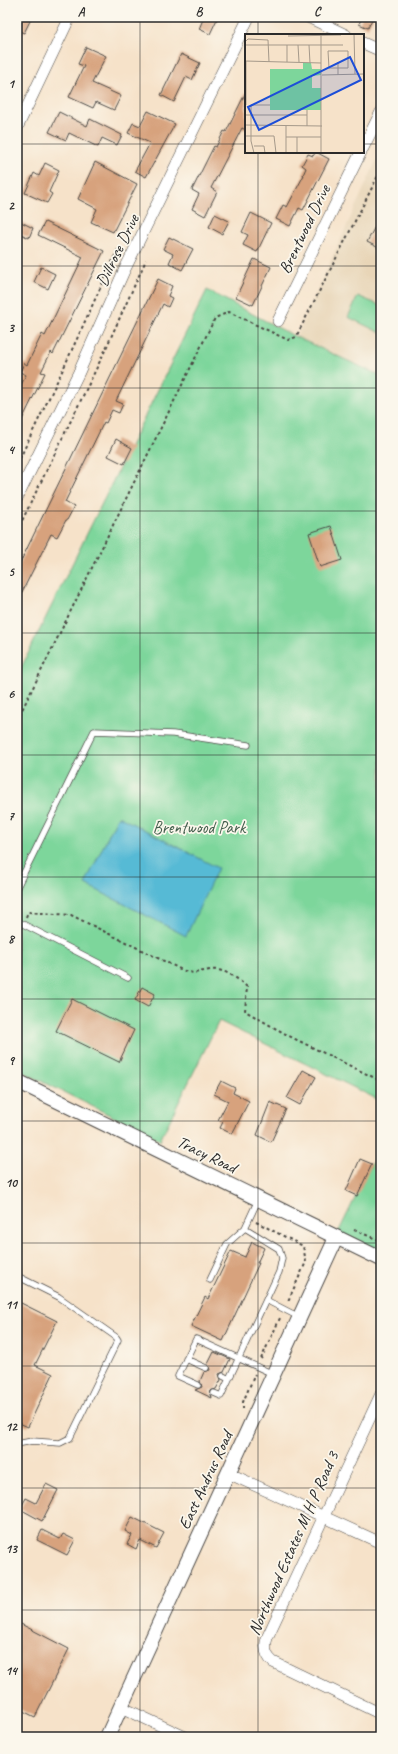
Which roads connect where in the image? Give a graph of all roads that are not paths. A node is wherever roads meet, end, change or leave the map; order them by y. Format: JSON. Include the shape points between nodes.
{"nodes":[{"id":1,"x":70,"y":17,"type":"edge"},
{"id":2,"x":249,"y":17,"type":"edge"},
{"id":3,"x":308,"y":17,"type":"edge"},
{"id":4,"x":344,"y":34,"type":"edge"},
{"id":5,"x":364,"y":44,"type":"edge"},
{"id":6,"x":381,"y":52,"type":"edge"},
{"id":7,"x":381,"y":112,"type":"edge"},
{"id":8,"x":17,"y":128,"type":"edge"},
{"id":9,"x":364,"y":146,"type":"edge"},
{"id":10,"x":361,"y":153,"type":"edge"},
{"id":11,"x":278,"y":321,"type":"dead end"},
{"id":12,"x":17,"y":498,"type":"edge"},
{"id":13,"x":248,"y":745,"type":"dead end"},
{"id":14,"x":17,"y":887,"type":"edge"},
{"id":15,"x":20,"y":922,"type":"edge"},
{"id":16,"x":128,"y":978,"type":"dead end"},
{"id":17,"x":17,"y":1081,"type":"edge"},
{"id":18,"x":258,"y":1200,"type":"junction"},
{"id":19,"x":245,"y":1228,"type":"junction"},
{"id":20,"x":336,"y":1238,"type":"junction"},
{"id":21,"x":381,"y":1259,"type":"edge"},
{"id":22,"x":17,"y":1276,"type":"edge"},
{"id":23,"x":210,"y":1280,"type":"dead end"},
{"id":24,"x":266,"y":1300,"type":"junction"},
{"id":25,"x":299,"y":1317,"type":"junction"},
{"id":26,"x":238,"y":1358,"type":"junction"},
{"id":27,"x":186,"y":1359,"type":"junction"},
{"id":28,"x":206,"y":1368,"type":"dead end"},
{"id":29,"x":274,"y":1374,"type":"junction"},
{"id":30,"x":223,"y":1376,"type":"dead end"},
{"id":31,"x":229,"y":1379,"type":"junction"},
{"id":32,"x":198,"y":1385,"type":"dead end"},
{"id":33,"x":214,"y":1393,"type":"dead end"},
{"id":34,"x":381,"y":1394,"type":"edge"},
{"id":35,"x":17,"y":1444,"type":"edge"},
{"id":36,"x":228,"y":1473,"type":"junction"},
{"id":37,"x":323,"y":1517,"type":"junction"},
{"id":38,"x":381,"y":1543,"type":"edge"},
{"id":39,"x":121,"y":1707,"type":"junction"},
{"id":40,"x":381,"y":1714,"type":"edge"},
{"id":41,"x":107,"y":1737,"type":"edge"},
{"id":42,"x":185,"y":1737,"type":"edge"}],
"edges":[{"from":1,"to":8,"type":"street"},
{"from":2,"to":12,"type":"street","name":"Dillrose Drive","via":[[124,271],[79,372]]},
{"from":3,"to":4,"type":"street"},
{"from":5,"to":6,"type":"street"},
{"from":7,"to":9,"type":"street"},
{"from":10,"to":11,"type":"street","name":"Brentwood Drive"},
{"from":13,"to":14,"type":"lane","via":[[174,734],[94,731]]},
{"from":15,"to":16,"type":"lane"},
{"from":17,"to":18,"type":"street","name":"Tracy Road"},
{"from":18,"to":19,"type":"lane"},
{"from":18,"to":20,"type":"street","name":"Tracy Road"},
{"from":19,"to":23,"type":"lane","via":[[227,1244]]},
{"from":19,"to":24,"type":"lane","via":[[279,1249],[282,1258],[279,1272]]},
{"from":20,"to":21,"type":"street","name":"Tracy Road"},
{"from":20,"to":25,"type":"street","name":"East Andrus Road"},
{"from":22,"to":35,"type":"lane","via":[[59,1297],[118,1340],[70,1438],[60,1444],[32,1441]]},
{"from":24,"to":25,"type":"lane"},
{"from":24,"to":26,"type":"lane"},
{"from":25,"to":29,"type":"street","name":"East Andrus Road"},
{"from":26,"to":27,"type":"lane","via":[[196,1339]]},
{"from":26,"to":29,"type":"lane"},
{"from":26,"to":31,"type":"lane"},
{"from":27,"to":28,"type":"lane"},
{"from":27,"to":32,"type":"lane","via":[[178,1376]]},
{"from":29,"to":36,"type":"street","name":"East Andrus Road"},
{"from":30,"to":31,"type":"lane"},
{"from":31,"to":33,"type":"lane","via":[[221,1396]]},
{"from":34,"to":37,"type":"street","name":"Northwood Estates M H P Road 3"},
{"from":36,"to":37,"type":"street"},
{"from":36,"to":39,"type":"street","name":"East Andrus Road"},
{"from":37,"to":38,"type":"street"},
{"from":37,"to":40,"type":"street","name":"Northwood Estates M H P Road 3","via":[[264,1649],[273,1662]]},
{"from":39,"to":41,"type":"street","name":"East Andrus Road"},
{"from":39,"to":42,"type":"street"}]}
